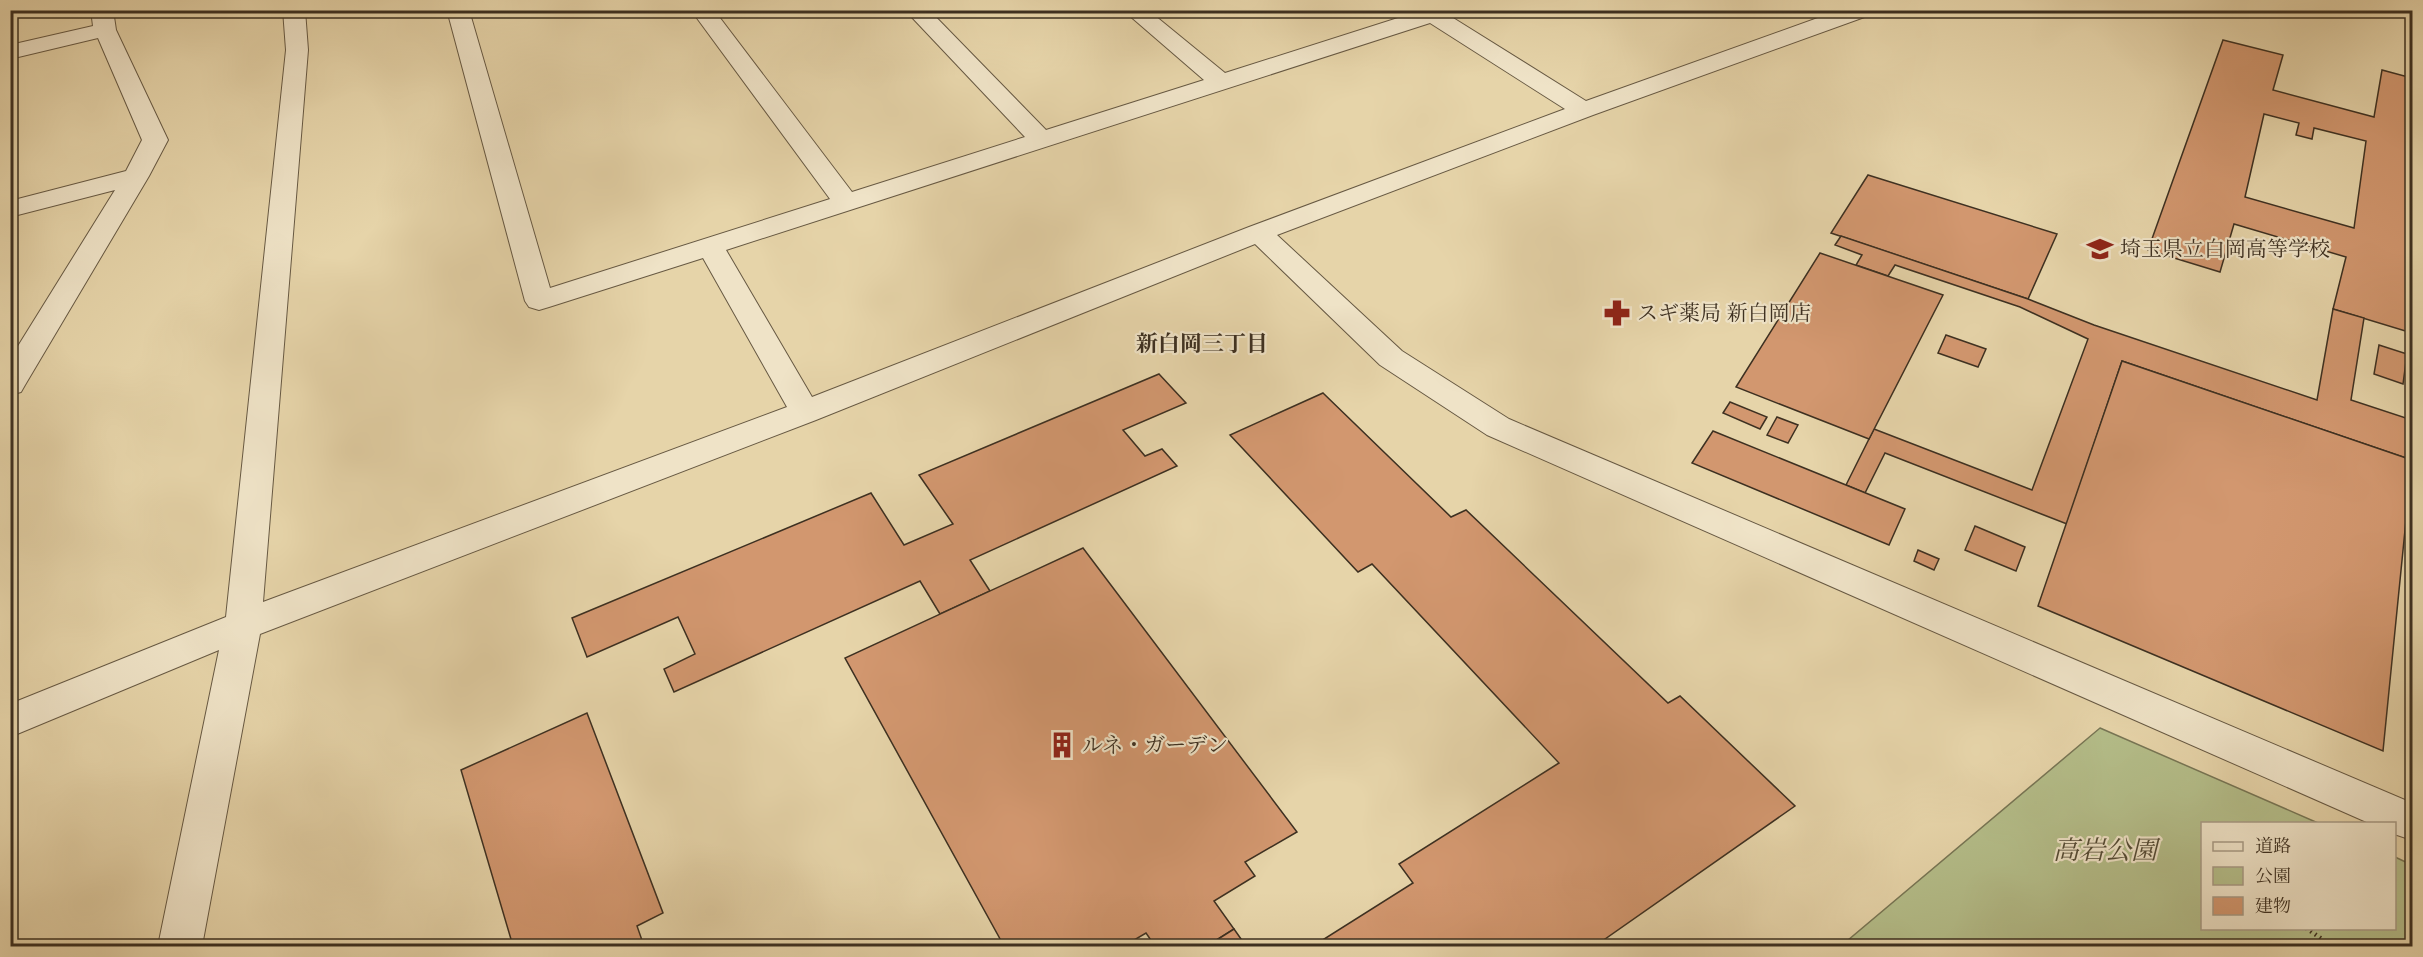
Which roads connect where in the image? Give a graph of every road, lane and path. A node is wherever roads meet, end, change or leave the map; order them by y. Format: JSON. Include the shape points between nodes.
{"nodes":[{"id":1,"x":294,"y":10,"type":"edge"},
{"id":2,"x":458,"y":10,"type":"edge"},
{"id":3,"x":702,"y":10,"type":"edge"},
{"id":4,"x":916,"y":10,"type":"edge"},
{"id":5,"x":1134,"y":10,"type":"edge"},
{"id":6,"x":1863,"y":10,"type":"edge"},
{"id":7,"x":1440,"y":13,"type":"edge"},
{"id":8,"x":104,"y":20,"type":"edge"},
{"id":9,"x":10,"y":52,"type":"edge"},
{"id":10,"x":1222,"y":82,"type":"junction"},
{"id":11,"x":1584,"y":110,"type":"junction"},
{"id":12,"x":1042,"y":140,"type":"junction"},
{"id":13,"x":136,"y":176,"type":"junction"},
{"id":14,"x":847,"y":202,"type":"junction"},
{"id":15,"x":10,"y":209,"type":"edge"},
{"id":16,"x":1259,"y":233,"type":"junction"},
{"id":17,"x":710,"y":246,"type":"junction"},
{"id":18,"x":10,"y":385,"type":"edge"},
{"id":19,"x":804,"y":412,"type":"junction"},
{"id":20,"x":243,"y":625,"type":"junction"},
{"id":21,"x":10,"y":721,"type":"edge"},
{"id":22,"x":2412,"y":822,"type":"edge"},
{"id":23,"x":2309,"y":930,"type":"edge"},
{"id":24,"x":180,"y":946,"type":"edge"},
{"id":25,"x":2332,"y":946,"type":"edge"}],
"edges":[{"from":1,"to":20,"type":"street","via":[[297,50]]},
{"from":2,"to":17,"type":"street","via":[[539,301]]},
{"from":3,"to":14,"type":"street"},
{"from":4,"to":12,"type":"street"},
{"from":5,"to":10,"type":"street"},
{"from":6,"to":11,"type":"street"},
{"from":7,"to":10,"type":"street","via":[[1376,23]]},
{"from":7,"to":11,"type":"street"},
{"from":8,"to":9,"type":"street"},
{"from":8,"to":13,"type":"street","via":[[154,141]]},
{"from":10,"to":12,"type":"street"},
{"from":11,"to":16,"type":"street"},
{"from":12,"to":14,"type":"street"},
{"from":13,"to":15,"type":"street"},
{"from":13,"to":18,"type":"street"},
{"from":14,"to":17,"type":"street"},
{"from":16,"to":19,"type":"street"},
{"from":16,"to":22,"type":"street","via":[[1391,358],[1498,427]]},
{"from":17,"to":19,"type":"street"},
{"from":19,"to":20,"type":"street"},
{"from":20,"to":21,"type":"street"},
{"from":20,"to":24,"type":"street"},
{"from":23,"to":25,"type":"path"}]}
